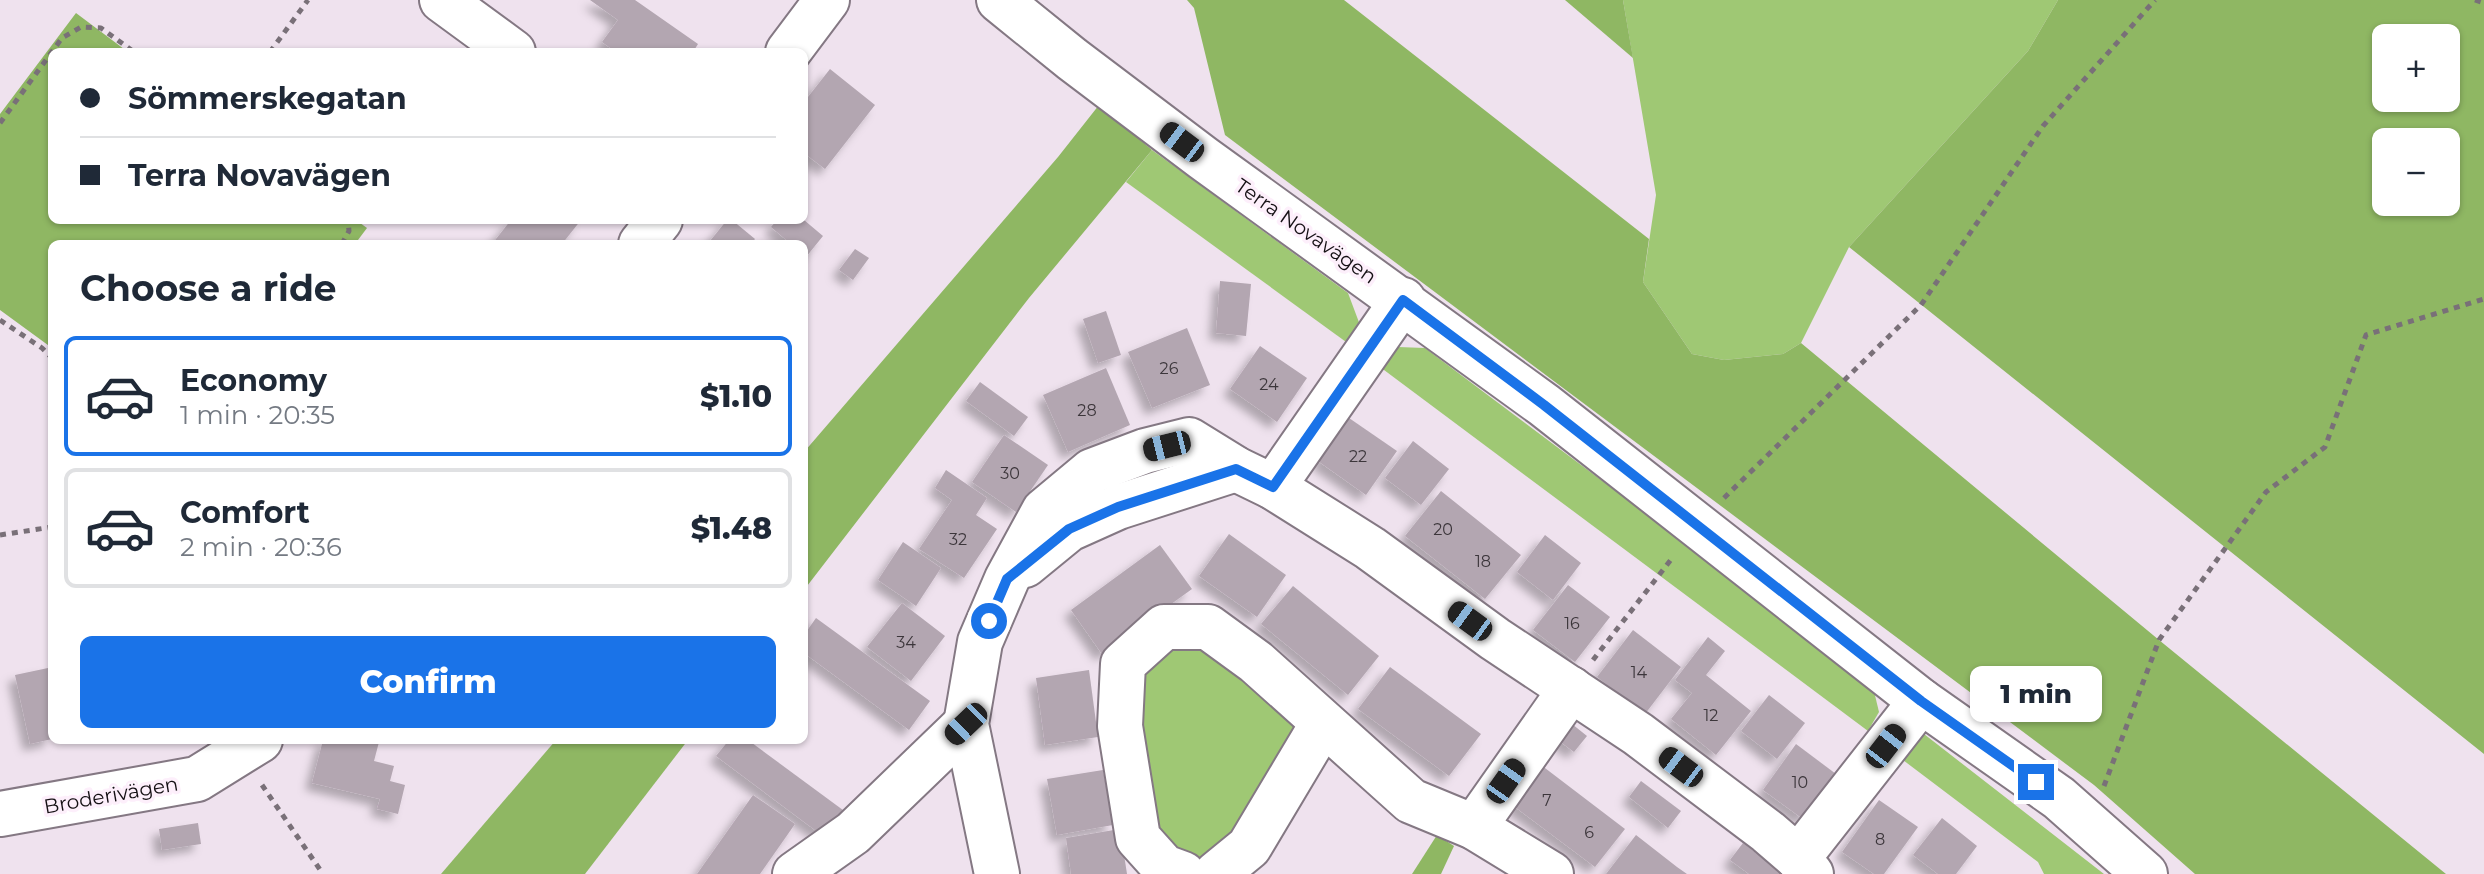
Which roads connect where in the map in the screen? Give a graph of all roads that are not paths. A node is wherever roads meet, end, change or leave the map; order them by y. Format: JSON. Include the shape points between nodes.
{"nodes":[{"id":1,"x":442,"y":0,"type":"edge"},
{"id":2,"x":827,"y":0,"type":"edge"},
{"id":3,"x":999,"y":0,"type":"edge"},
{"id":4,"x":508,"y":48,"type":"edge"},
{"id":5,"x":791,"y":48,"type":"edge"},
{"id":6,"x":657,"y":224,"type":"edge"},
{"id":7,"x":644,"y":240,"type":"edge"},
{"id":8,"x":1403,"y":300,"type":"junction"},
{"id":9,"x":1254,"y":478,"type":"junction"},
{"id":10,"x":1007,"y":579,"type":"junction"},
{"id":11,"x":1571,"y":689,"type":"junction"},
{"id":12,"x":1921,"y":701,"type":"junction"},
{"id":13,"x":1323,"y":723,"type":"junction"},
{"id":14,"x":966,"y":724,"type":"junction"},
{"id":15,"x":250,"y":746,"type":"edge"},
{"id":16,"x":0,"y":814,"type":"edge"},
{"id":17,"x":1474,"y":827,"type":"junction"},
{"id":18,"x":833,"y":861,"type":"edge"},
{"id":19,"x":1805,"y":866,"type":"edge"},
{"id":20,"x":795,"y":874,"type":"edge"},
{"id":21,"x":997,"y":874,"type":"edge"},
{"id":22,"x":1183,"y":874,"type":"edge"},
{"id":23,"x":1216,"y":874,"type":"edge"},
{"id":24,"x":1551,"y":874,"type":"edge"},
{"id":25,"x":2145,"y":874,"type":"edge"}],
"edges":[{"from":1,"to":4,"type":"street"},
{"from":2,"to":5,"type":"street"},
{"from":3,"to":8,"type":"street","name":"Terra Novavägen","via":[[1203,158]]},
{"from":6,"to":7,"type":"street"},
{"from":8,"to":9,"type":"street"},
{"from":8,"to":12,"type":"street","name":"Terra Novavägen"},
{"from":9,"to":10,"type":"street","via":[[1118,507],[1069,529]]},
{"from":9,"to":10,"type":"street","via":[[1189,440],[1092,471],[1044,511]]},
{"from":9,"to":11,"type":"street","via":[[1370,548]]},
{"from":10,"to":14,"type":"street","via":[[980,642]]},
{"from":11,"to":17,"type":"street"},
{"from":11,"to":19,"type":"street","via":[[1638,734]]},
{"from":12,"to":19,"type":"street"},
{"from":12,"to":25,"type":"street","name":"Terra Novavägen","via":[[2059,798]]},
{"from":13,"to":17,"type":"street","via":[[1411,801]]},
{"from":13,"to":22,"type":"street","via":[[1208,627],[1164,627],[1123,664],[1120,726],[1138,838],[1164,867]]},
{"from":13,"to":23,"type":"street","via":[[1249,847]]},
{"from":14,"to":18,"type":"street","via":[[853,833]]},
{"from":14,"to":21,"type":"street"},
{"from":15,"to":16,"type":"street","name":"Broderivägen","via":[[197,779]]},
{"from":17,"to":24,"type":"street"},
{"from":18,"to":20,"type":"street"}]}
